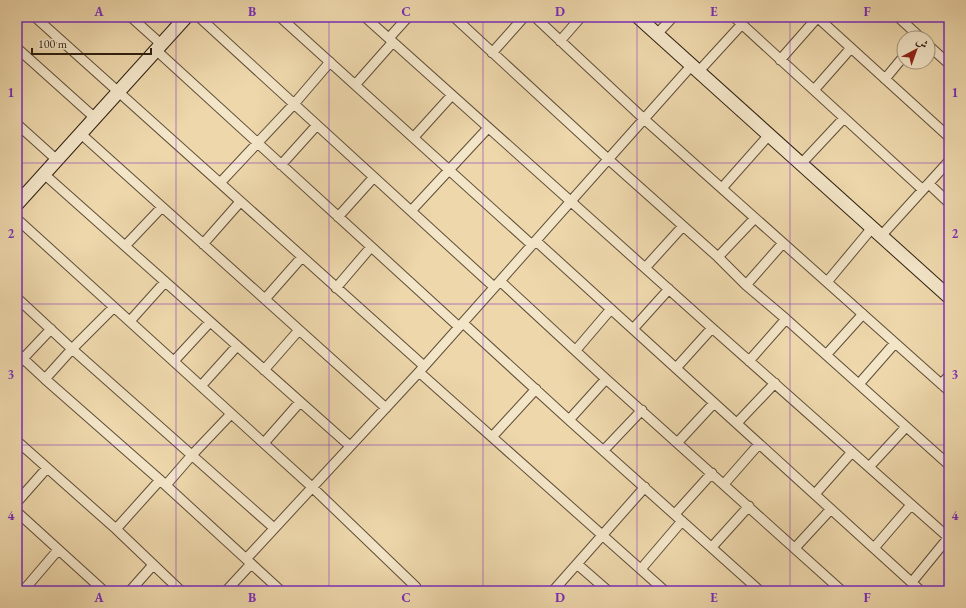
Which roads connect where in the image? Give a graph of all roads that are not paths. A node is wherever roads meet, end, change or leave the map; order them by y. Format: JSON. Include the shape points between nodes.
{"nodes":[{"id":1,"x":131,"y":17,"type":"edge"},
{"id":2,"x":186,"y":17,"type":"edge"},
{"id":3,"x":199,"y":17,"type":"edge"},
{"id":4,"x":280,"y":17,"type":"edge"},
{"id":5,"x":365,"y":17,"type":"edge"},
{"id":6,"x":408,"y":17,"type":"edge"},
{"id":7,"x":454,"y":17,"type":"edge"},
{"id":8,"x":524,"y":17,"type":"edge"},
{"id":9,"x":535,"y":17,"type":"edge"},
{"id":10,"x":581,"y":17,"type":"edge"},
{"id":11,"x":638,"y":17,"type":"edge"},
{"id":12,"x":673,"y":17,"type":"edge"},
{"id":13,"x":734,"y":17,"type":"edge"},
{"id":14,"x":817,"y":17,"type":"edge"},
{"id":15,"x":898,"y":17,"type":"edge"},
{"id":16,"x":38,"y":18,"type":"edge"},
{"id":17,"x":742,"y":24,"type":"junction"},
{"id":18,"x":912,"y":30,"type":"edge"},
{"id":19,"x":657,"y":34,"type":"junction"},
{"id":20,"x":391,"y":40,"type":"junction"},
{"id":21,"x":560,"y":41,"type":"junction"},
{"id":22,"x":158,"y":47,"type":"junction"},
{"id":23,"x":17,"y":48,"type":"edge"},
{"id":24,"x":852,"y":48,"type":"junction"},
{"id":25,"x":936,"y":52,"type":"edge"},
{"id":26,"x":492,"y":53,"type":"junction"},
{"id":27,"x":780,"y":60,"type":"junction"},
{"id":28,"x":330,"y":62,"type":"junction"},
{"id":29,"x":949,"y":64,"type":"edge"},
{"id":30,"x":896,"y":66,"type":"edge"},
{"id":31,"x":695,"y":68,"type":"junction"},
{"id":32,"x":885,"y":79,"type":"junction"},
{"id":33,"x":355,"y":85,"type":"junction"},
{"id":34,"x":814,"y":90,"type":"junction"},
{"id":35,"x":118,"y":92,"type":"junction"},
{"id":36,"x":452,"y":95,"type":"junction"},
{"id":37,"x":294,"y":104,"type":"junction"},
{"id":38,"x":95,"y":118,"type":"junction"},
{"id":39,"x":644,"y":118,"type":"junction"},
{"id":40,"x":844,"y":118,"type":"junction"},
{"id":41,"x":17,"y":124,"type":"edge"},
{"id":42,"x":317,"y":125,"type":"junction"},
{"id":43,"x":488,"y":128,"type":"junction"},
{"id":44,"x":81,"y":134,"type":"junction"},
{"id":45,"x":768,"y":135,"type":"junction"},
{"id":46,"x":949,"y":137,"type":"edge"},
{"id":47,"x":414,"y":138,"type":"junction"},
{"id":48,"x":258,"y":143,"type":"junction"},
{"id":49,"x":608,"y":159,"type":"junction"},
{"id":50,"x":57,"y":160,"type":"junction"},
{"id":51,"x":949,"y":161,"type":"edge"},
{"id":52,"x":801,"y":164,"type":"junction"},
{"id":53,"x":282,"y":165,"type":"junction"},
{"id":54,"x":449,"y":170,"type":"junction"},
{"id":55,"x":44,"y":174,"type":"junction"},
{"id":56,"x":374,"y":177,"type":"junction"},
{"id":57,"x":220,"y":183,"type":"junction"},
{"id":58,"x":926,"y":187,"type":"junction"},
{"id":59,"x":722,"y":188,"type":"junction"},
{"id":60,"x":571,"y":201,"type":"junction"},
{"id":61,"x":240,"y":202,"type":"junction"},
{"id":62,"x":949,"y":202,"type":"edge"},
{"id":63,"x":18,"y":203,"type":"edge"},
{"id":64,"x":162,"y":207,"type":"junction"},
{"id":65,"x":411,"y":211,"type":"junction"},
{"id":66,"x":338,"y":216,"type":"junction"},
{"id":67,"x":755,"y":218,"type":"junction"},
{"id":68,"x":17,"y":219,"type":"edge"},
{"id":69,"x":683,"y":226,"type":"junction"},
{"id":70,"x":876,"y":232,"type":"junction"},
{"id":71,"x":534,"y":243,"type":"junction"},
{"id":72,"x":783,"y":243,"type":"junction"},
{"id":73,"x":202,"y":244,"type":"junction"},
{"id":74,"x":125,"y":246,"type":"junction"},
{"id":75,"x":371,"y":247,"type":"junction"},
{"id":76,"x":302,"y":257,"type":"junction"},
{"id":77,"x":718,"y":257,"type":"junction"},
{"id":78,"x":645,"y":268,"type":"junction"},
{"id":79,"x":165,"y":282,"type":"junction"},
{"id":80,"x":827,"y":282,"type":"junction"},
{"id":81,"x":497,"y":284,"type":"junction"},
{"id":82,"x":746,"y":285,"type":"junction"},
{"id":83,"x":336,"y":288,"type":"junction"},
{"id":84,"x":668,"y":289,"type":"junction"},
{"id":85,"x":949,"y":297,"type":"edge"},
{"id":86,"x":17,"y":298,"type":"edge"},
{"id":87,"x":265,"y":300,"type":"junction"},
{"id":88,"x":114,"y":307,"type":"junction"},
{"id":89,"x":612,"y":310,"type":"junction"},
{"id":90,"x":863,"y":314,"type":"junction"},
{"id":91,"x":786,"y":319,"type":"junction"},
{"id":92,"x":130,"y":321,"type":"junction"},
{"id":93,"x":210,"y":322,"type":"junction"},
{"id":94,"x":461,"y":325,"type":"junction"},
{"id":95,"x":712,"y":328,"type":"junction"},
{"id":96,"x":51,"y":329,"type":"junction"},
{"id":97,"x":633,"y":329,"type":"junction"},
{"id":98,"x":299,"y":330,"type":"junction"},
{"id":99,"x":895,"y":343,"type":"junction"},
{"id":100,"x":237,"y":346,"type":"junction"},
{"id":101,"x":72,"y":349,"type":"junction"},
{"id":102,"x":576,"y":350,"type":"junction"},
{"id":103,"x":826,"y":355,"type":"junction"},
{"id":104,"x":19,"y":359,"type":"edge"},
{"id":105,"x":174,"y":361,"type":"junction"},
{"id":106,"x":750,"y":361,"type":"junction"},
{"id":107,"x":676,"y":368,"type":"junction"},
{"id":108,"x":421,"y":369,"type":"junction"},
{"id":109,"x":264,"y":370,"type":"junction"},
{"id":110,"x":949,"y":376,"type":"edge"},
{"id":111,"x":606,"y":378,"type":"junction"},
{"id":112,"x":45,"y":379,"type":"junction"},
{"id":113,"x":775,"y":383,"type":"junction"},
{"id":114,"x":859,"y":384,"type":"junction"},
{"id":115,"x":941,"y":384,"type":"junction"},
{"id":116,"x":201,"y":386,"type":"junction"},
{"id":117,"x":536,"y":389,"type":"junction"},
{"id":118,"x":949,"y":391,"type":"edge"},
{"id":119,"x":300,"y":402,"type":"junction"},
{"id":120,"x":714,"y":402,"type":"junction"},
{"id":121,"x":386,"y":408,"type":"junction"},
{"id":122,"x":642,"y":410,"type":"junction"},
{"id":123,"x":231,"y":414,"type":"junction"},
{"id":124,"x":569,"y":420,"type":"junction"},
{"id":125,"x":736,"y":423,"type":"junction"},
{"id":126,"x":906,"y":427,"type":"junction"},
{"id":127,"x":492,"y":437,"type":"junction"},
{"id":128,"x":17,"y":441,"type":"edge"},
{"id":129,"x":678,"y":442,"type":"junction"},
{"id":130,"x":264,"y":443,"type":"junction"},
{"id":131,"x":760,"y":444,"type":"junction"},
{"id":132,"x":350,"y":446,"type":"junction"},
{"id":133,"x":604,"y":450,"type":"junction"},
{"id":134,"x":852,"y":452,"type":"junction"},
{"id":135,"x":192,"y":455,"type":"junction"},
{"id":136,"x":948,"y":463,"type":"edge"},
{"id":137,"x":869,"y":467,"type":"junction"},
{"id":138,"x":47,"y":468,"type":"junction"},
{"id":139,"x":712,"y":473,"type":"junction"},
{"id":140,"x":163,"y":482,"type":"junction"},
{"id":141,"x":724,"y":484,"type":"junction"},
{"id":142,"x":312,"y":487,"type":"junction"},
{"id":143,"x":645,"y":487,"type":"junction"},
{"id":144,"x":814,"y":494,"type":"junction"},
{"id":145,"x":17,"y":502,"type":"edge"},
{"id":146,"x":911,"y":505,"type":"junction"},
{"id":147,"x":749,"y":506,"type":"junction"},
{"id":148,"x":831,"y":509,"type":"junction"},
{"id":149,"x":17,"y":512,"type":"edge"},
{"id":150,"x":675,"y":514,"type":"junction"},
{"id":151,"x":682,"y":521,"type":"junction"},
{"id":152,"x":274,"y":528,"type":"junction"},
{"id":153,"x":116,"y":529,"type":"junction"},
{"id":154,"x":603,"y":535,"type":"junction"},
{"id":155,"x":948,"y":538,"type":"edge"},
{"id":156,"x":712,"y":548,"type":"junction"},
{"id":157,"x":795,"y":548,"type":"junction"},
{"id":158,"x":874,"y":548,"type":"junction"},
{"id":159,"x":58,"y":550,"type":"junction"},
{"id":160,"x":248,"y":562,"type":"junction"},
{"id":161,"x":577,"y":564,"type":"junction"},
{"id":162,"x":153,"y":565,"type":"junction"},
{"id":163,"x":641,"y":569,"type":"junction"},
{"id":164,"x":912,"y":582,"type":"junction"},
{"id":165,"x":17,"y":588,"type":"edge"},
{"id":166,"x":756,"y":590,"type":"edge"},
{"id":167,"x":21,"y":591,"type":"edge"},
{"id":168,"x":104,"y":591,"type":"edge"},
{"id":169,"x":130,"y":591,"type":"edge"},
{"id":170,"x":181,"y":591,"type":"edge"},
{"id":171,"x":226,"y":591,"type":"edge"},
{"id":172,"x":281,"y":591,"type":"edge"},
{"id":173,"x":416,"y":591,"type":"edge"},
{"id":174,"x":553,"y":591,"type":"edge"},
{"id":175,"x":608,"y":591,"type":"edge"},
{"id":176,"x":666,"y":591,"type":"edge"},
{"id":177,"x":842,"y":591,"type":"edge"},
{"id":178,"x":921,"y":591,"type":"edge"}],
"edges":[{"from":1,"to":22,"type":"street"},
{"from":2,"to":22,"type":"street"},
{"from":3,"to":37,"type":"street"},
{"from":4,"to":28,"type":"street"},
{"from":5,"to":20,"type":"street"},
{"from":6,"to":20,"type":"street"},
{"from":7,"to":26,"type":"street"},
{"from":8,"to":26,"type":"street"},
{"from":9,"to":21,"type":"street"},
{"from":10,"to":21,"type":"street"},
{"from":11,"to":19,"type":"street"},
{"from":12,"to":19,"type":"street"},
{"from":13,"to":17,"type":"street"},
{"from":14,"to":24,"type":"street"},
{"from":14,"to":27,"type":"street"},
{"from":15,"to":18,"type":"street"},
{"from":16,"to":35,"type":"street"},
{"from":17,"to":27,"type":"street"},
{"from":17,"to":31,"type":"street"},
{"from":19,"to":31,"type":"street"},
{"from":20,"to":33,"type":"street"},
{"from":20,"to":36,"type":"street"},
{"from":21,"to":39,"type":"street"},
{"from":22,"to":35,"type":"street"},
{"from":22,"to":48,"type":"street"},
{"from":23,"to":38,"type":"street"},
{"from":24,"to":32,"type":"street"},
{"from":24,"to":34,"type":"street"},
{"from":25,"to":29,"type":"street"},
{"from":26,"to":49,"type":"street"},
{"from":27,"to":34,"type":"street"},
{"from":28,"to":33,"type":"street"},
{"from":28,"to":37,"type":"street"},
{"from":30,"to":32,"type":"street"},
{"from":31,"to":39,"type":"street"},
{"from":31,"to":45,"type":"street"},
{"from":32,"to":46,"type":"street"},
{"from":33,"to":47,"type":"street"},
{"from":34,"to":40,"type":"street"},
{"from":35,"to":38,"type":"street"},
{"from":35,"to":57,"type":"street"},
{"from":36,"to":43,"type":"street"},
{"from":36,"to":47,"type":"street"},
{"from":37,"to":42,"type":"street"},
{"from":37,"to":48,"type":"street"},
{"from":38,"to":44,"type":"street"},
{"from":39,"to":49,"type":"street"},
{"from":39,"to":59,"type":"street"},
{"from":40,"to":52,"type":"street"},
{"from":40,"to":58,"type":"street"},
{"from":41,"to":50,"type":"street"},
{"from":42,"to":53,"type":"street"},
{"from":42,"to":56,"type":"street"},
{"from":43,"to":54,"type":"street"},
{"from":43,"to":60,"type":"street"},
{"from":44,"to":50,"type":"street"},
{"from":44,"to":64,"type":"street"},
{"from":45,"to":52,"type":"street"},
{"from":45,"to":59,"type":"street"},
{"from":47,"to":54,"type":"street"},
{"from":48,"to":53,"type":"street"},
{"from":48,"to":57,"type":"street"},
{"from":49,"to":60,"type":"street"},
{"from":49,"to":69,"type":"street"},
{"from":50,"to":55,"type":"street"},
{"from":51,"to":58,"type":"street"},
{"from":52,"to":70,"type":"street"},
{"from":53,"to":66,"type":"street"},
{"from":54,"to":65,"type":"street"},
{"from":54,"to":71,"type":"street"},
{"from":55,"to":63,"type":"street"},
{"from":55,"to":74,"type":"street"},
{"from":56,"to":65,"type":"street"},
{"from":56,"to":66,"type":"street"},
{"from":57,"to":61,"type":"street"},
{"from":58,"to":62,"type":"street"},
{"from":58,"to":70,"type":"street"},
{"from":59,"to":67,"type":"street"},
{"from":60,"to":71,"type":"street"},
{"from":60,"to":78,"type":"street"},
{"from":61,"to":73,"type":"street"},
{"from":61,"to":76,"type":"street"},
{"from":64,"to":73,"type":"street"},
{"from":64,"to":74,"type":"street"},
{"from":65,"to":81,"type":"street"},
{"from":66,"to":75,"type":"street"},
{"from":67,"to":72,"type":"street"},
{"from":67,"to":77,"type":"street"},
{"from":68,"to":88,"type":"street"},
{"from":69,"to":77,"type":"street"},
{"from":69,"to":78,"type":"street"},
{"from":70,"to":80,"type":"street"},
{"from":70,"to":85,"type":"street"},
{"from":71,"to":81,"type":"street"},
{"from":71,"to":89,"type":"street"},
{"from":72,"to":80,"type":"street"},
{"from":72,"to":82,"type":"street"},
{"from":73,"to":87,"type":"street"},
{"from":74,"to":79,"type":"street"},
{"from":75,"to":83,"type":"street"},
{"from":75,"to":94,"type":"street"},
{"from":76,"to":83,"type":"street"},
{"from":76,"to":87,"type":"street"},
{"from":77,"to":82,"type":"street"},
{"from":78,"to":84,"type":"street"},
{"from":79,"to":92,"type":"street"},
{"from":79,"to":93,"type":"street"},
{"from":80,"to":90,"type":"street"},
{"from":81,"to":94,"type":"street"},
{"from":81,"to":102,"type":"street"},
{"from":82,"to":91,"type":"street"},
{"from":83,"to":108,"type":"street"},
{"from":84,"to":95,"type":"street"},
{"from":84,"to":97,"type":"street"},
{"from":86,"to":96,"type":"street"},
{"from":87,"to":98,"type":"street"},
{"from":88,"to":92,"type":"street"},
{"from":88,"to":101,"type":"street"},
{"from":89,"to":97,"type":"street"},
{"from":89,"to":102,"type":"street"},
{"from":90,"to":99,"type":"street"},
{"from":90,"to":103,"type":"street"},
{"from":91,"to":103,"type":"street"},
{"from":91,"to":106,"type":"street"},
{"from":92,"to":105,"type":"street"},
{"from":93,"to":100,"type":"street"},
{"from":93,"to":105,"type":"street"},
{"from":94,"to":108,"type":"street"},
{"from":94,"to":117,"type":"street"},
{"from":95,"to":106,"type":"street"},
{"from":95,"to":107,"type":"street"},
{"from":96,"to":101,"type":"street"},
{"from":96,"to":104,"type":"street"},
{"from":97,"to":107,"type":"street"},
{"from":98,"to":109,"type":"street"},
{"from":98,"to":121,"type":"street"},
{"from":99,"to":114,"type":"street"},
{"from":99,"to":115,"type":"street"},
{"from":100,"to":109,"type":"street"},
{"from":100,"to":116,"type":"street"},
{"from":101,"to":112,"type":"street"},
{"from":101,"to":135,"type":"street"},
{"from":102,"to":111,"type":"street"},
{"from":103,"to":114,"type":"street"},
{"from":104,"to":112,"type":"street"},
{"from":105,"to":116,"type":"street"},
{"from":106,"to":113,"type":"street"},
{"from":107,"to":120,"type":"street"},
{"from":108,"to":121,"type":"street"},
{"from":108,"to":127,"type":"street"},
{"from":109,"to":119,"type":"street"},
{"from":110,"to":115,"type":"street"},
{"from":111,"to":122,"type":"street"},
{"from":111,"to":124,"type":"street"},
{"from":112,"to":140,"type":"street"},
{"from":113,"to":125,"type":"street"},
{"from":113,"to":134,"type":"street"},
{"from":114,"to":126,"type":"street"},
{"from":115,"to":118,"type":"street"},
{"from":116,"to":123,"type":"street"},
{"from":117,"to":124,"type":"street"},
{"from":117,"to":127,"type":"street"},
{"from":119,"to":130,"type":"street"},
{"from":119,"to":132,"type":"street"},
{"from":120,"to":125,"type":"street"},
{"from":120,"to":129,"type":"street"},
{"from":121,"to":132,"type":"street"},
{"from":122,"to":129,"type":"street"},
{"from":122,"to":133,"type":"street"},
{"from":123,"to":130,"type":"street"},
{"from":123,"to":135,"type":"street"},
{"from":124,"to":133,"type":"street"},
{"from":125,"to":131,"type":"street"},
{"from":126,"to":136,"type":"street"},
{"from":126,"to":137,"type":"street"},
{"from":127,"to":154,"type":"street"},
{"from":128,"to":138,"type":"street"},
{"from":129,"to":139,"type":"street"},
{"from":130,"to":142,"type":"street"},
{"from":131,"to":141,"type":"street"},
{"from":131,"to":144,"type":"street"},
{"from":132,"to":142,"type":"street"},
{"from":133,"to":143,"type":"street"},
{"from":134,"to":137,"type":"street"},
{"from":134,"to":144,"type":"street"},
{"from":135,"to":140,"type":"street"},
{"from":135,"to":152,"type":"street"},
{"from":137,"to":146,"type":"street"},
{"from":138,"to":145,"type":"street"},
{"from":138,"to":153,"type":"street"},
{"from":139,"to":141,"type":"street"},
{"from":139,"to":150,"type":"street"},
{"from":140,"to":153,"type":"street"},
{"from":140,"to":160,"type":"street"},
{"from":141,"to":147,"type":"street"},
{"from":142,"to":152,"type":"street"},
{"from":142,"to":173,"type":"street","via":[[416,587]]},
{"from":143,"to":150,"type":"street"},
{"from":143,"to":154,"type":"street"},
{"from":144,"to":148,"type":"street"},
{"from":146,"to":155,"type":"street"},
{"from":146,"to":158,"type":"street"},
{"from":147,"to":156,"type":"street"},
{"from":147,"to":157,"type":"street"},
{"from":148,"to":157,"type":"street"},
{"from":148,"to":158,"type":"street"},
{"from":149,"to":159,"type":"street"},
{"from":150,"to":151,"type":"street"},
{"from":151,"to":156,"type":"street"},
{"from":151,"to":163,"type":"street"},
{"from":152,"to":160,"type":"street"},
{"from":153,"to":162,"type":"street"},
{"from":154,"to":161,"type":"street"},
{"from":154,"to":163,"type":"street"},
{"from":155,"to":164,"type":"street"},
{"from":156,"to":166,"type":"street"},
{"from":157,"to":177,"type":"street"},
{"from":158,"to":164,"type":"street"},
{"from":159,"to":167,"type":"street"},
{"from":159,"to":168,"type":"street"},
{"from":160,"to":171,"type":"street"},
{"from":160,"to":172,"type":"street"},
{"from":161,"to":174,"type":"street"},
{"from":161,"to":175,"type":"street"},
{"from":162,"to":169,"type":"street"},
{"from":162,"to":170,"type":"street"},
{"from":163,"to":176,"type":"street"},
{"from":164,"to":178,"type":"street"},
{"from":165,"to":167,"type":"street"}]}
